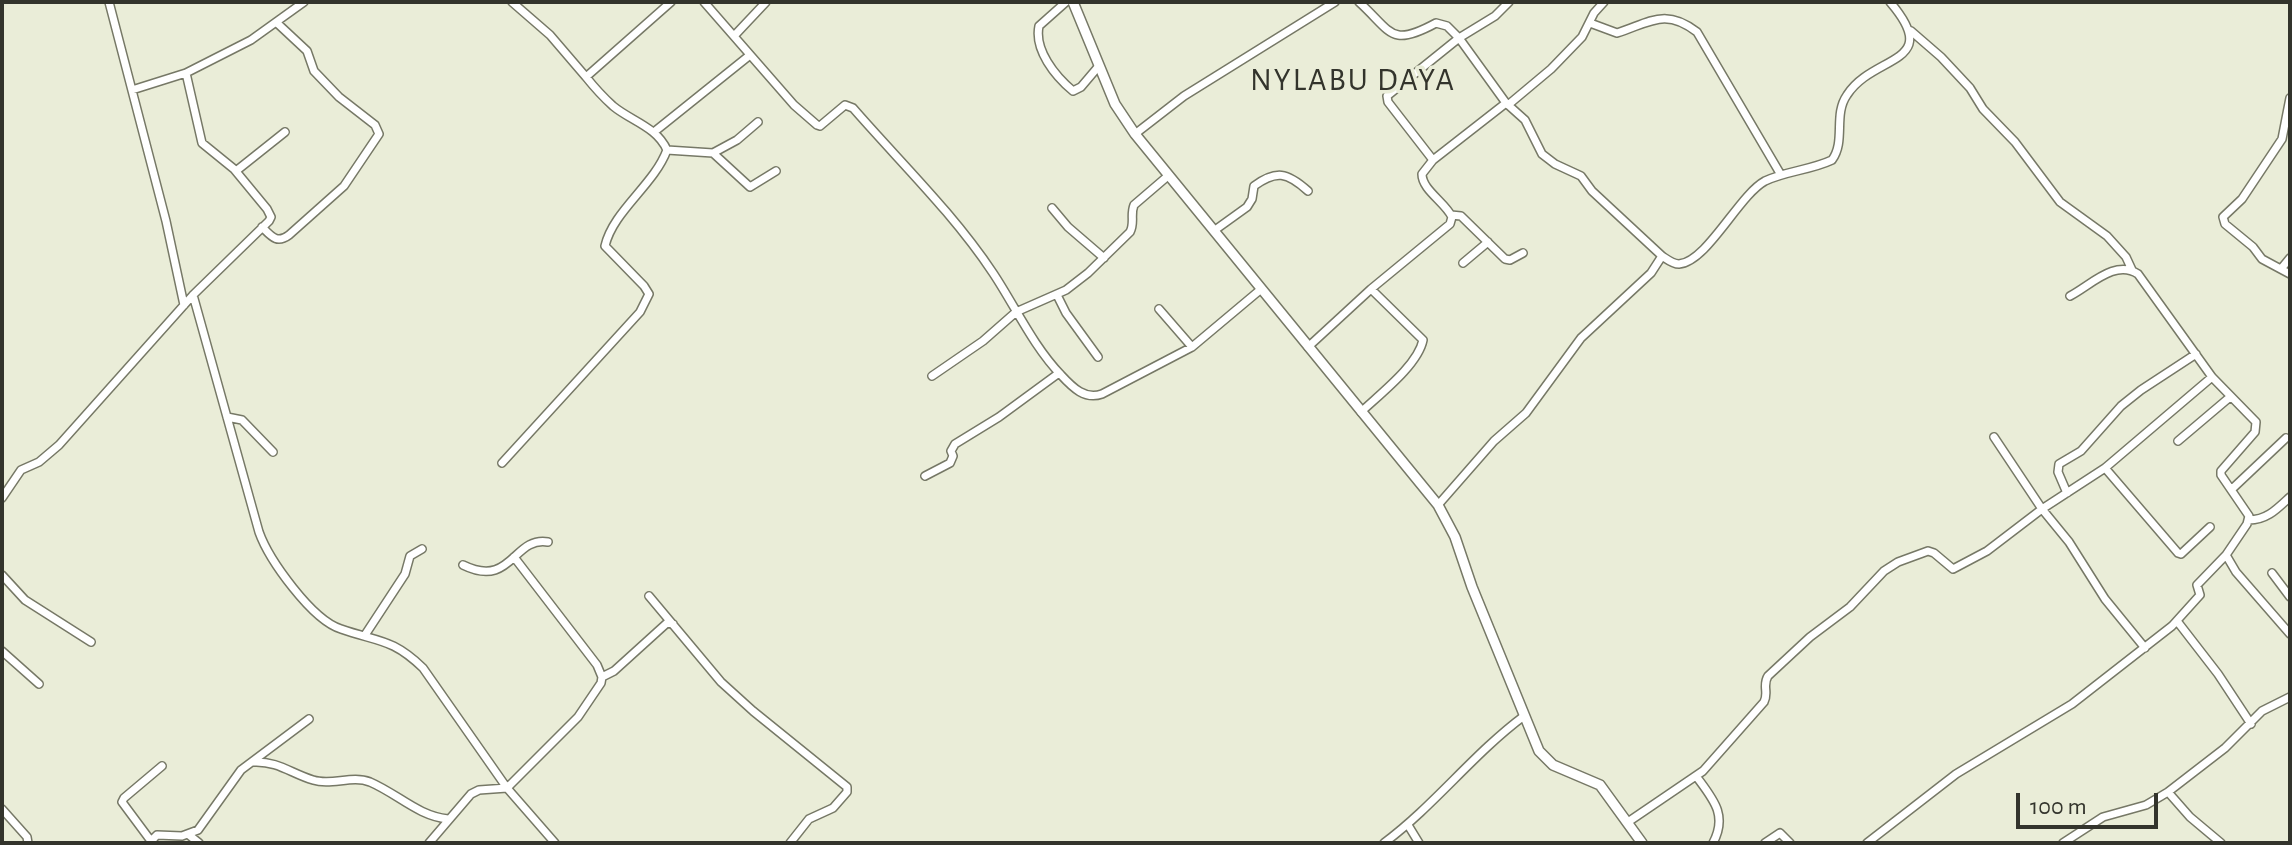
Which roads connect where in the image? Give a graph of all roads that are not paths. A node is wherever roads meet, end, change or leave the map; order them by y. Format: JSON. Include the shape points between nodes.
{"nodes":[{"id":1,"x":109,"y":2,"type":"edge"},
{"id":2,"x":304,"y":2,"type":"edge"},
{"id":3,"x":512,"y":2,"type":"edge"},
{"id":4,"x":704,"y":2,"type":"edge"},
{"id":5,"x":766,"y":2,"type":"edge"},
{"id":6,"x":1066,"y":2,"type":"edge"},
{"id":7,"x":1073,"y":2,"type":"edge"},
{"id":8,"x":1335,"y":2,"type":"edge"},
{"id":9,"x":1359,"y":2,"type":"edge"},
{"id":10,"x":1509,"y":2,"type":"edge"},
{"id":11,"x":1604,"y":2,"type":"edge"},
{"id":12,"x":1890,"y":2,"type":"edge"},
{"id":13,"x":665,"y":4,"type":"edge"},
{"id":14,"x":1594,"y":6,"type":"edge"},
{"id":15,"x":277,"y":23,"type":"junction"},
{"id":16,"x":1590,"y":23,"type":"junction"},
{"id":17,"x":1911,"y":31,"type":"junction"},
{"id":18,"x":734,"y":36,"type":"junction"},
{"id":19,"x":1459,"y":38,"type":"junction"},
{"id":20,"x":750,"y":55,"type":"junction"},
{"id":21,"x":1098,"y":67,"type":"junction"},
{"id":22,"x":186,"y":73,"type":"junction"},
{"id":23,"x":586,"y":77,"type":"junction"},
{"id":24,"x":132,"y":90,"type":"junction"},
{"id":25,"x":2290,"y":98,"type":"edge"},
{"id":26,"x":1507,"y":104,"type":"junction"},
{"id":27,"x":758,"y":122,"type":"dead end"},
{"id":28,"x":285,"y":132,"type":"dead end"},
{"id":29,"x":654,"y":132,"type":"junction"},
{"id":30,"x":1135,"y":134,"type":"junction"},
{"id":31,"x":667,"y":150,"type":"junction"},
{"id":32,"x":713,"y":153,"type":"junction"},
{"id":33,"x":1433,"y":160,"type":"junction"},
{"id":34,"x":236,"y":171,"type":"junction"},
{"id":35,"x":776,"y":171,"type":"dead end"},
{"id":36,"x":1169,"y":175,"type":"junction"},
{"id":37,"x":1781,"y":175,"type":"junction"},
{"id":38,"x":1308,"y":191,"type":"dead end"},
{"id":39,"x":1052,"y":208,"type":"dead end"},
{"id":40,"x":1451,"y":215,"type":"junction"},
{"id":41,"x":262,"y":227,"type":"junction"},
{"id":42,"x":1215,"y":230,"type":"junction"},
{"id":43,"x":1488,"y":242,"type":"junction"},
{"id":44,"x":1523,"y":253,"type":"dead end"},
{"id":45,"x":1662,"y":256,"type":"junction"},
{"id":46,"x":1104,"y":258,"type":"junction"},
{"id":47,"x":2290,"y":258,"type":"edge"},
{"id":48,"x":1463,"y":263,"type":"dead end"},
{"id":49,"x":2281,"y":269,"type":"junction"},
{"id":50,"x":2132,"y":270,"type":"junction"},
{"id":51,"x":2290,"y":274,"type":"edge"},
{"id":52,"x":1371,"y":289,"type":"junction"},
{"id":53,"x":1260,"y":290,"type":"junction"},
{"id":54,"x":193,"y":295,"type":"junction"},
{"id":55,"x":1057,"y":295,"type":"junction"},
{"id":56,"x":2070,"y":296,"type":"dead end"},
{"id":57,"x":184,"y":305,"type":"junction"},
{"id":58,"x":1159,"y":309,"type":"dead end"},
{"id":59,"x":1016,"y":312,"type":"junction"},
{"id":60,"x":1192,"y":347,"type":"junction"},
{"id":61,"x":1308,"y":347,"type":"junction"},
{"id":62,"x":2196,"y":354,"type":"junction"},
{"id":63,"x":1098,"y":357,"type":"dead end"},
{"id":64,"x":1059,"y":373,"type":"junction"},
{"id":65,"x":932,"y":376,"type":"dead end"},
{"id":66,"x":2212,"y":377,"type":"junction"},
{"id":67,"x":2230,"y":397,"type":"junction"},
{"id":68,"x":1361,"y":412,"type":"junction"},
{"id":69,"x":227,"y":417,"type":"junction"},
{"id":70,"x":1994,"y":437,"type":"dead end"},
{"id":71,"x":2286,"y":438,"type":"dead end"},
{"id":72,"x":2178,"y":441,"type":"dead end"},
{"id":73,"x":273,"y":452,"type":"dead end"},
{"id":74,"x":502,"y":463,"type":"dead end"},
{"id":75,"x":2105,"y":468,"type":"junction"},
{"id":76,"x":925,"y":476,"type":"dead end"},
{"id":77,"x":2232,"y":489,"type":"junction"},
{"id":78,"x":2067,"y":493,"type":"junction"},
{"id":79,"x":2290,"y":497,"type":"edge"},
{"id":80,"x":2,"y":498,"type":"edge"},
{"id":81,"x":1438,"y":505,"type":"junction"},
{"id":82,"x":2042,"y":509,"type":"junction"},
{"id":83,"x":2249,"y":520,"type":"junction"},
{"id":84,"x":2210,"y":527,"type":"dead end"},
{"id":85,"x":548,"y":542,"type":"dead end"},
{"id":86,"x":422,"y":549,"type":"dead end"},
{"id":87,"x":2226,"y":555,"type":"junction"},
{"id":88,"x":514,"y":557,"type":"junction"},
{"id":89,"x":463,"y":565,"type":"dead end"},
{"id":90,"x":2272,"y":573,"type":"dead end"},
{"id":91,"x":2,"y":575,"type":"edge"},
{"id":92,"x":649,"y":596,"type":"dead end"},
{"id":93,"x":2290,"y":597,"type":"edge"},
{"id":94,"x":2177,"y":621,"type":"junction"},
{"id":95,"x":673,"y":624,"type":"junction"},
{"id":96,"x":2290,"y":634,"type":"edge"},
{"id":97,"x":365,"y":635,"type":"junction"},
{"id":98,"x":91,"y":642,"type":"dead end"},
{"id":99,"x":2145,"y":648,"type":"junction"},
{"id":100,"x":2,"y":651,"type":"edge"},
{"id":101,"x":602,"y":677,"type":"junction"},
{"id":102,"x":39,"y":684,"type":"dead end"},
{"id":103,"x":2290,"y":697,"type":"edge"},
{"id":104,"x":1524,"y":716,"type":"junction"},
{"id":105,"x":309,"y":719,"type":"dead end"},
{"id":106,"x":2251,"y":724,"type":"junction"},
{"id":107,"x":252,"y":762,"type":"junction"},
{"id":108,"x":162,"y":766,"type":"dead end"},
{"id":109,"x":1696,"y":776,"type":"junction"},
{"id":110,"x":507,"y":788,"type":"junction"},
{"id":111,"x":2168,"y":792,"type":"junction"},
{"id":112,"x":2,"y":809,"type":"edge"},
{"id":113,"x":448,"y":819,"type":"junction"},
{"id":114,"x":1628,"y":822,"type":"junction"},
{"id":115,"x":1408,"y":825,"type":"junction"},
{"id":116,"x":189,"y":835,"type":"junction"},
{"id":117,"x":152,"y":842,"type":"edge"},
{"id":118,"x":28,"y":843,"type":"edge"},
{"id":119,"x":199,"y":843,"type":"edge"},
{"id":120,"x":429,"y":843,"type":"edge"},
{"id":121,"x":555,"y":843,"type":"edge"},
{"id":122,"x":790,"y":843,"type":"edge"},
{"id":123,"x":1384,"y":843,"type":"edge"},
{"id":124,"x":1419,"y":843,"type":"edge"},
{"id":125,"x":1642,"y":843,"type":"edge"},
{"id":126,"x":1713,"y":843,"type":"edge"},
{"id":127,"x":1765,"y":843,"type":"edge"},
{"id":128,"x":1790,"y":843,"type":"edge"},
{"id":129,"x":1867,"y":843,"type":"edge"},
{"id":130,"x":2063,"y":843,"type":"edge"},
{"id":131,"x":2221,"y":843,"type":"edge"}],
"edges":[{"from":1,"to":24,"type":"street"},
{"from":2,"to":15,"type":"street"},
{"from":3,"to":23,"type":"street"},
{"from":4,"to":18,"type":"street"},
{"from":5,"to":18,"type":"street"},
{"from":6,"to":21,"type":"street","via":[[1039,26],[1043,53],[1073,91]]},
{"from":7,"to":21,"type":"street"},
{"from":8,"to":30,"type":"street","via":[[1184,96]]},
{"from":9,"to":19,"type":"street","via":[[1398,37],[1436,23]]},
{"from":10,"to":19,"type":"street"},
{"from":11,"to":14,"type":"street"},
{"from":12,"to":17,"type":"street"},
{"from":13,"to":23,"type":"street"},
{"from":14,"to":16,"type":"street"},
{"from":15,"to":22,"type":"street"},
{"from":15,"to":41,"type":"street","via":[[307,51],[314,71],[379,134],[344,186],[289,235],[276,239]]},
{"from":16,"to":26,"type":"street","via":[[1551,69]]},
{"from":16,"to":37,"type":"street","via":[[1613,33],[1652,18],[1688,25],[1697,32]]},
{"from":17,"to":37,"type":"street","via":[[1903,52],[1847,93],[1839,112],[1838,152],[1832,160]]},
{"from":17,"to":50,"type":"street","via":[[1970,88],[2060,202],[2107,236]]},
{"from":18,"to":20,"type":"street"},
{"from":19,"to":26,"type":"street"},
{"from":19,"to":33,"type":"street","via":[[1387,96]]},
{"from":20,"to":29,"type":"street"},
{"from":20,"to":59,"type":"street","via":[[819,126],[841,106],[853,108],[950,216]]},
{"from":21,"to":30,"type":"street"},
{"from":22,"to":24,"type":"street"},
{"from":22,"to":34,"type":"street","via":[[202,143]]},
{"from":23,"to":29,"type":"street","via":[[616,108]]},
{"from":24,"to":57,"type":"street"},
{"from":25,"to":49,"type":"street","via":[[2282,139],[2242,199],[2223,217],[2262,259]]},
{"from":26,"to":33,"type":"street"},
{"from":26,"to":45,"type":"street","via":[[1525,120],[1547,158],[1576,171]]},
{"from":27,"to":32,"type":"street"},
{"from":28,"to":34,"type":"street"},
{"from":29,"to":31,"type":"street"},
{"from":30,"to":36,"type":"street"},
{"from":31,"to":32,"type":"street"},
{"from":31,"to":74,"type":"street","via":[[605,246],[648,291],[640,312]]},
{"from":32,"to":35,"type":"street","via":[[750,187]]},
{"from":33,"to":40,"type":"street","via":[[1421,179]]},
{"from":34,"to":41,"type":"street","via":[[270,213]]},
{"from":36,"to":42,"type":"street"},
{"from":36,"to":46,"type":"street","via":[[1134,205],[1134,226]]},
{"from":37,"to":45,"type":"street","via":[[1761,184],[1691,260],[1672,263]]},
{"from":38,"to":42,"type":"street","via":[[1293,179],[1268,176],[1254,186],[1247,207]]},
{"from":39,"to":46,"type":"street"},
{"from":40,"to":43,"type":"street","via":[[1461,216]]},
{"from":40,"to":52,"type":"street","via":[[1450,224]]},
{"from":41,"to":54,"type":"street"},
{"from":42,"to":53,"type":"street"},
{"from":43,"to":44,"type":"street","via":[[1505,259]]},
{"from":43,"to":48,"type":"street"},
{"from":45,"to":81,"type":"street","via":[[1651,273],[1581,338],[1526,413]]},
{"from":46,"to":55,"type":"street"},
{"from":47,"to":49,"type":"street"},
{"from":49,"to":51,"type":"street"},
{"from":50,"to":56,"type":"street","via":[[2116,268]]},
{"from":50,"to":62,"type":"street"},
{"from":52,"to":61,"type":"street"},
{"from":52,"to":68,"type":"street","via":[[1423,340],[1410,364]]},
{"from":53,"to":60,"type":"street"},
{"from":53,"to":61,"type":"street"},
{"from":54,"to":57,"type":"street"},
{"from":54,"to":69,"type":"street"},
{"from":55,"to":59,"type":"street"},
{"from":55,"to":63,"type":"street"},
{"from":57,"to":80,"type":"street","via":[[49,455],[21,470]]},
{"from":58,"to":60,"type":"street"},
{"from":59,"to":64,"type":"street"},
{"from":59,"to":65,"type":"street"},
{"from":60,"to":64,"type":"street","via":[[1095,397],[1084,395]]},
{"from":61,"to":68,"type":"street"},
{"from":62,"to":66,"type":"street"},
{"from":62,"to":78,"type":"street","via":[[2121,406],[2081,451],[2059,464]]},
{"from":64,"to":76,"type":"street","via":[[955,444],[950,463]]},
{"from":66,"to":67,"type":"street"},
{"from":66,"to":75,"type":"street"},
{"from":67,"to":72,"type":"street"},
{"from":67,"to":77,"type":"street","via":[[2257,427],[2221,471]]},
{"from":68,"to":81,"type":"street"},
{"from":69,"to":73,"type":"street","via":[[242,420]]},
{"from":69,"to":97,"type":"street","via":[[268,551],[317,616]]},
{"from":70,"to":82,"type":"street"},
{"from":71,"to":77,"type":"street"},
{"from":75,"to":78,"type":"street"},
{"from":75,"to":84,"type":"street","via":[[2178,553]]},
{"from":77,"to":83,"type":"street"},
{"from":78,"to":82,"type":"street"},
{"from":79,"to":83,"type":"street","via":[[2270,515]]},
{"from":81,"to":104,"type":"street"},
{"from":82,"to":99,"type":"street"},
{"from":82,"to":109,"type":"street","via":[[1987,551],[1953,569],[1928,551],[1890,566],[1768,676],[1764,702]]},
{"from":83,"to":87,"type":"street"},
{"from":85,"to":88,"type":"street","via":[[537,542]]},
{"from":86,"to":97,"type":"street","via":[[410,556],[405,574]]},
{"from":87,"to":94,"type":"street","via":[[2197,585],[2200,595]]},
{"from":87,"to":96,"type":"street"},
{"from":88,"to":89,"type":"street","via":[[491,573]]},
{"from":88,"to":101,"type":"street"},
{"from":90,"to":93,"type":"street"},
{"from":91,"to":98,"type":"street","via":[[25,600]]},
{"from":92,"to":95,"type":"street"},
{"from":94,"to":99,"type":"street"},
{"from":94,"to":106,"type":"street"},
{"from":95,"to":101,"type":"street","via":[[667,623]]},
{"from":95,"to":122,"type":"street","via":[[721,682],[848,789],[830,811],[809,819]]},
{"from":97,"to":110,"type":"street","via":[[393,643],[423,668]]},
{"from":99,"to":129,"type":"street","via":[[2072,704],[1956,774]]},
{"from":100,"to":102,"type":"street"},
{"from":101,"to":110,"type":"street","via":[[578,717]]},
{"from":103,"to":106,"type":"street","via":[[2262,711]]},
{"from":104,"to":114,"type":"street","via":[[1547,760],[1600,785]]},
{"from":104,"to":115,"type":"street","via":[[1482,749]]},
{"from":105,"to":107,"type":"street"},
{"from":106,"to":111,"type":"street"},
{"from":107,"to":113,"type":"street","via":[[270,761],[313,780],[368,781],[427,816]]},
{"from":107,"to":116,"type":"street","via":[[230,782],[204,825]]},
{"from":108,"to":117,"type":"street","via":[[122,802]]},
{"from":109,"to":114,"type":"street"},
{"from":109,"to":126,"type":"street","via":[[1721,822]]},
{"from":110,"to":113,"type":"street","via":[[474,792]]},
{"from":110,"to":121,"type":"street"},
{"from":111,"to":130,"type":"street","via":[[2146,805],[2103,817]]},
{"from":111,"to":131,"type":"street"},
{"from":112,"to":118,"type":"street"},
{"from":113,"to":120,"type":"street"},
{"from":114,"to":125,"type":"street"},
{"from":115,"to":123,"type":"street"},
{"from":115,"to":124,"type":"street"},
{"from":116,"to":117,"type":"street","via":[[157,835]]},
{"from":116,"to":119,"type":"street"},
{"from":127,"to":128,"type":"street","via":[[1780,833]]}]}
